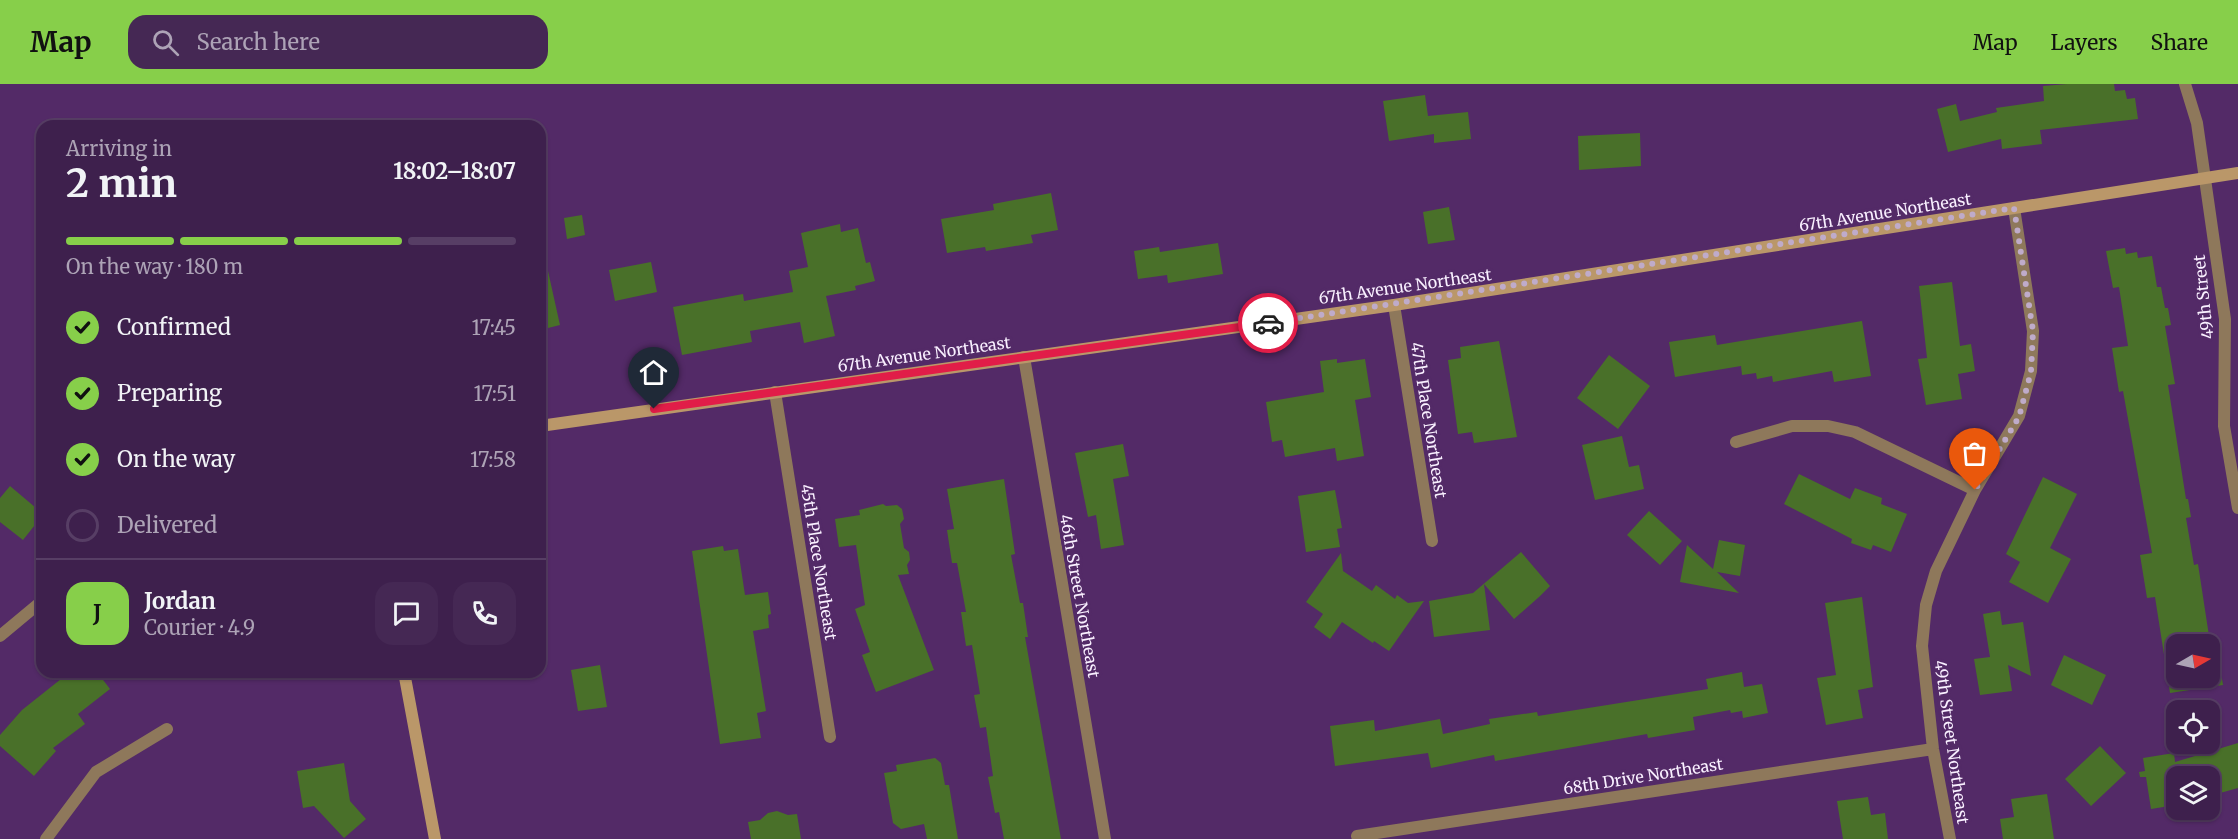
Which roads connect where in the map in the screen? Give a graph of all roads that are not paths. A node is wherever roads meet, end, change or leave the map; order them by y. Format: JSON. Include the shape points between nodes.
{"nodes":[{"id":1,"x":2185,"y":84,"type":"edge"},
{"id":2,"x":2238,"y":172,"type":"edge"},
{"id":3,"x":2205,"y":178,"type":"junction"},
{"id":4,"x":2014,"y":208,"type":"junction"},
{"id":5,"x":1394,"y":305,"type":"junction"},
{"id":6,"x":1024,"y":357,"type":"junction"},
{"id":7,"x":775,"y":392,"type":"junction"},
{"id":8,"x":546,"y":425,"type":"edge"},
{"id":9,"x":1736,"y":442,"type":"dead end"},
{"id":10,"x":1975,"y":490,"type":"junction"},
{"id":11,"x":2238,"y":508,"type":"edge"},
{"id":12,"x":1432,"y":541,"type":"dead end"},
{"id":13,"x":36,"y":606,"type":"edge"},
{"id":14,"x":0,"y":636,"type":"edge"},
{"id":15,"x":405,"y":678,"type":"edge"},
{"id":16,"x":167,"y":729,"type":"dead end"},
{"id":17,"x":830,"y":737,"type":"dead end"},
{"id":18,"x":1933,"y":749,"type":"junction"},
{"id":19,"x":1357,"y":836,"type":"dead end"},
{"id":20,"x":46,"y":839,"type":"edge"},
{"id":21,"x":435,"y":839,"type":"edge"},
{"id":22,"x":1105,"y":839,"type":"edge"},
{"id":23,"x":1950,"y":839,"type":"edge"}],
"edges":[{"from":1,"to":3,"type":"street","name":"49th Street","via":[[2197,123]]},
{"from":2,"to":3,"type":"street","name":"67th Avenue Northeast"},
{"from":3,"to":4,"type":"street","name":"67th Avenue Northeast"},
{"from":3,"to":11,"type":"street","name":"49th Street","via":[[2225,319],[2223,426]]},
{"from":4,"to":5,"type":"street","name":"67th Avenue Northeast"},
{"from":4,"to":10,"type":"street","name":"49th Street Northeast","via":[[2033,331],[2031,372],[2019,417]]},
{"from":5,"to":6,"type":"street","name":"67th Avenue Northeast"},
{"from":5,"to":12,"type":"street","name":"47th Place Northeast"},
{"from":6,"to":7,"type":"street","name":"67th Avenue Northeast"},
{"from":6,"to":22,"type":"street","name":"46th Street Northeast"},
{"from":7,"to":8,"type":"street","name":"67th Avenue Northeast"},
{"from":7,"to":17,"type":"street","name":"45th Place Northeast"},
{"from":9,"to":10,"type":"street","via":[[1792,426],[1828,426],[1855,432]]},
{"from":10,"to":18,"type":"street","name":"49th Street Northeast","via":[[1936,571],[1926,605],[1922,646]]},
{"from":13,"to":14,"type":"street"},
{"from":15,"to":21,"type":"street"},
{"from":16,"to":20,"type":"street","via":[[96,772]]},
{"from":18,"to":19,"type":"street","name":"68th Drive Northeast"},
{"from":18,"to":23,"type":"street","name":"49th Street Northeast"}]}
